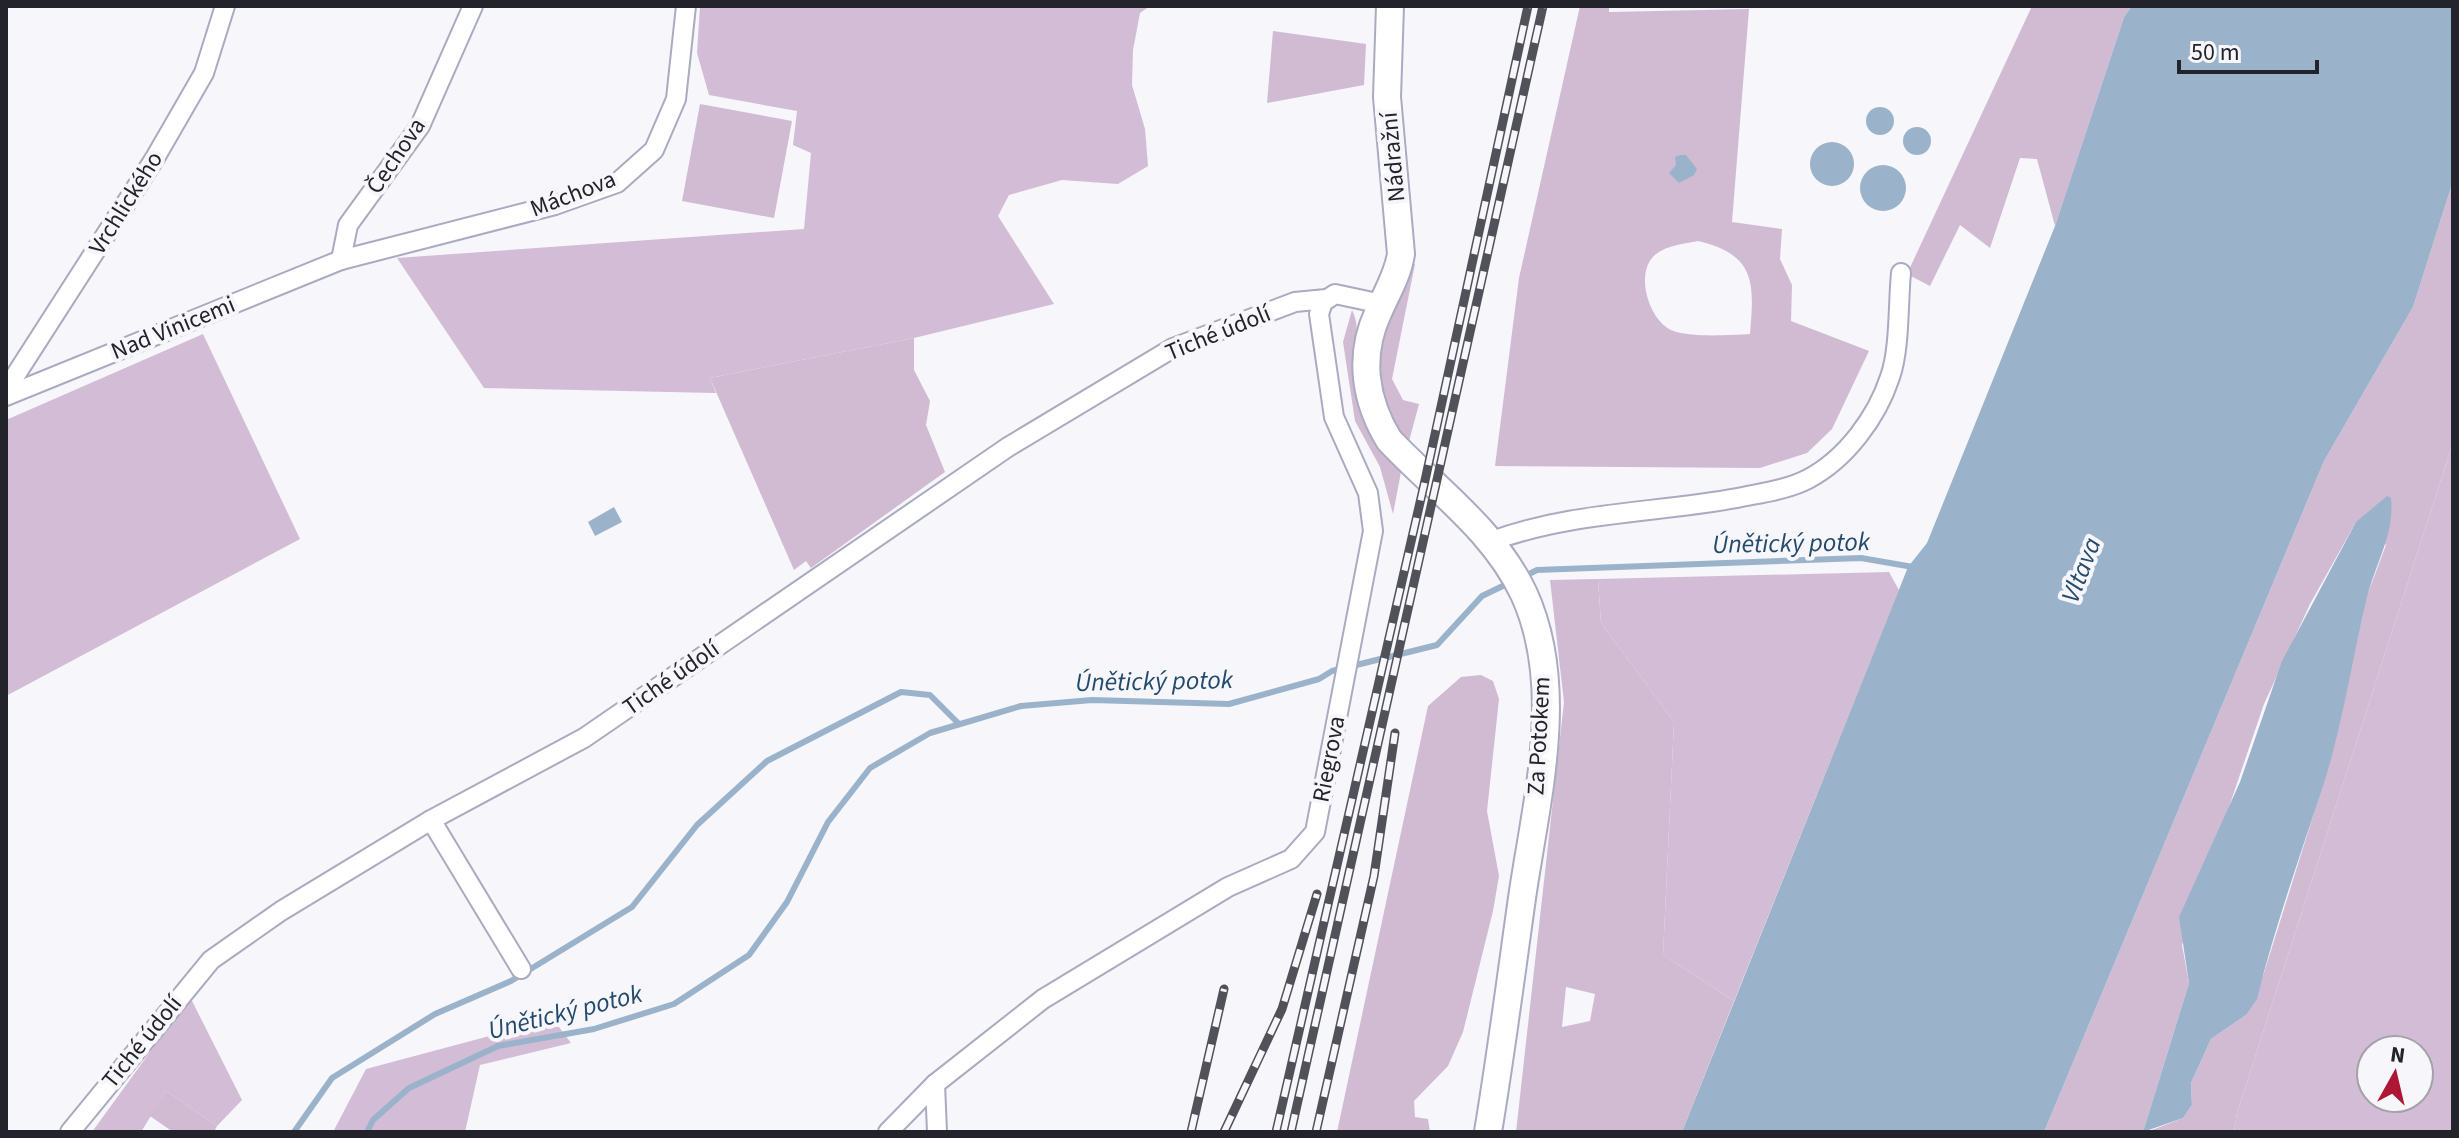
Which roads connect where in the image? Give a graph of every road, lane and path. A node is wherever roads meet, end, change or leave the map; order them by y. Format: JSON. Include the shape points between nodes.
{"nodes":[{"id":1,"x":225,"y":6,"type":"edge"},
{"id":2,"x":473,"y":6,"type":"edge"},
{"id":3,"x":686,"y":6,"type":"edge"},
{"id":4,"x":1390,"y":6,"type":"edge"},
{"id":5,"x":341,"y":260,"type":"junction"},
{"id":6,"x":1901,"y":273,"type":"dead end"},
{"id":7,"x":1326,"y":299,"type":"junction"},
{"id":8,"x":1382,"y":304,"type":"junction"},
{"id":9,"x":6,"y":393,"type":"edge"},
{"id":10,"x":1497,"y":550,"type":"junction"},
{"id":11,"x":431,"y":820,"type":"junction"},
{"id":12,"x":521,"y":969,"type":"dead end"},
{"id":13,"x":935,"y":1084,"type":"junction"},
{"id":14,"x":70,"y":1132,"type":"edge"},
{"id":15,"x":888,"y":1132,"type":"edge"},
{"id":16,"x":937,"y":1132,"type":"edge"},
{"id":17,"x":1488,"y":1132,"type":"edge"}],
"edges":[{"from":1,"to":9,"type":"street","name":"Vrchlického","via":[[204,73]]},
{"from":2,"to":5,"type":"street","name":"Čechova","via":[[420,126],[348,225]]},
{"from":3,"to":5,"type":"street","name":"Máchova","via":[[676,99],[654,150],[617,183],[555,205]]},
{"from":4,"to":8,"type":"main road","name":"Nádražní","via":[[1387,97],[1401,254]]},
{"from":5,"to":9,"type":"street","name":"Nad Vinicemi"},
{"from":6,"to":10,"type":"street","via":[[1891,376],[1847,451],[1827,468],[1773,491],[1520,530]]},
{"from":7,"to":8,"type":"street","via":[[1345,294]]},
{"from":7,"to":11,"type":"street","name":"Tiché údolí","via":[[1295,302],[1173,348],[1008,447],[584,738]]},
{"from":7,"to":13,"type":"street","name":"Riegrova","via":[[1319,322],[1332,405],[1368,493],[1373,521],[1372,553],[1315,832],[1291,859],[1228,887],[1043,999]]},
{"from":8,"to":10,"type":"main road","name":"Za Potokem","via":[[1366,361],[1366,384],[1377,420],[1398,450]]},
{"from":10,"to":17,"type":"main road","name":"Za Potokem","via":[[1524,595],[1542,649],[1545,723]]},
{"from":11,"to":12,"type":"street"},
{"from":11,"to":14,"type":"street","name":"Tiché údolí","via":[[211,960]]},
{"from":13,"to":15,"type":"street","name":"Riegrova"},
{"from":13,"to":16,"type":"street"}]}
